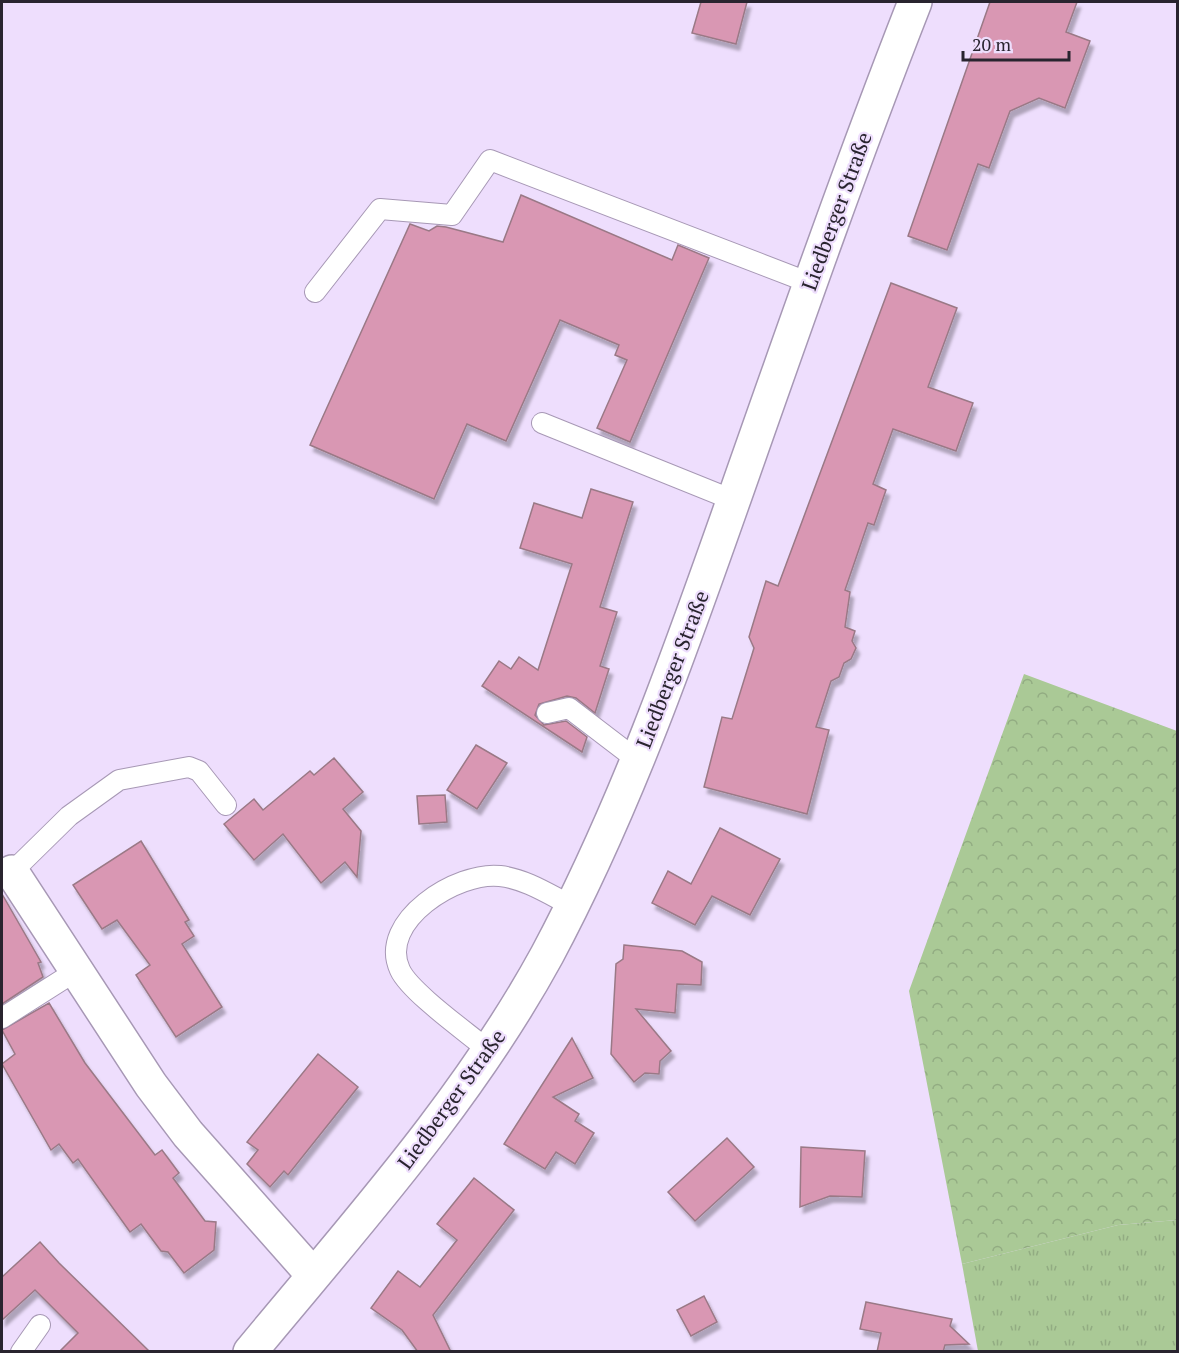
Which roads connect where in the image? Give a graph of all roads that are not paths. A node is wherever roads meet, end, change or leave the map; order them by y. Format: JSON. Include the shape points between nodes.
{"nodes":[{"id":1,"x":915,"y":2,"type":"edge"},
{"id":2,"x":810,"y":283,"type":"junction"},
{"id":3,"x":315,"y":292,"type":"dead end"},
{"id":4,"x":542,"y":423,"type":"dead end"},
{"id":5,"x":733,"y":500,"type":"junction"},
{"id":6,"x":547,"y":713,"type":"dead end"},
{"id":7,"x":637,"y":760,"type":"junction"},
{"id":8,"x":226,"y":805,"type":"dead end"},
{"id":9,"x":12,"y":872,"type":"joint"},
{"id":10,"x":572,"y":906,"type":"junction"},
{"id":11,"x":76,"y":971,"type":"junction"},
{"id":12,"x":2,"y":1018,"type":"edge"},
{"id":13,"x":488,"y":1050,"type":"junction"},
{"id":14,"x":313,"y":1275,"type":"junction"},
{"id":15,"x":40,"y":1325,"type":"dead end"},
{"id":16,"x":21,"y":1352,"type":"edge"},
{"id":17,"x":250,"y":1352,"type":"edge"}],
"edges":[{"from":1,"to":2,"type":"main road","name":"Liedberger Straße"},
{"from":2,"to":3,"type":"lane","via":[[490,160],[452,214],[380,209]]},
{"from":2,"to":5,"type":"main road","name":"Liedberger Straße"},
{"from":4,"to":5,"type":"lane"},
{"from":5,"to":7,"type":"main road","name":"Liedberger Straße"},
{"from":6,"to":7,"type":"lane","via":[[569,708]]},
{"from":7,"to":10,"type":"main road","name":"Liedberger Straße"},
{"from":8,"to":9,"type":"lane","via":[[199,771],[189,767],[119,780],[69,816]]},
{"from":9,"to":11,"type":"main road"},
{"from":10,"to":13,"type":"main road","name":"Liedberger Straße"},
{"from":10,"to":13,"type":"lane","via":[[528,884],[500,876],[471,880],[431,897],[403,926],[394,949],[401,972],[427,1000]]},
{"from":11,"to":12,"type":"lane"},
{"from":11,"to":14,"type":"main road","via":[[169,1110]]},
{"from":13,"to":14,"type":"main road","name":"Liedberger Straße","via":[[427,1134]]},
{"from":14,"to":17,"type":"main road","name":"Liedberger Straße"},
{"from":15,"to":16,"type":"lane"}]}
